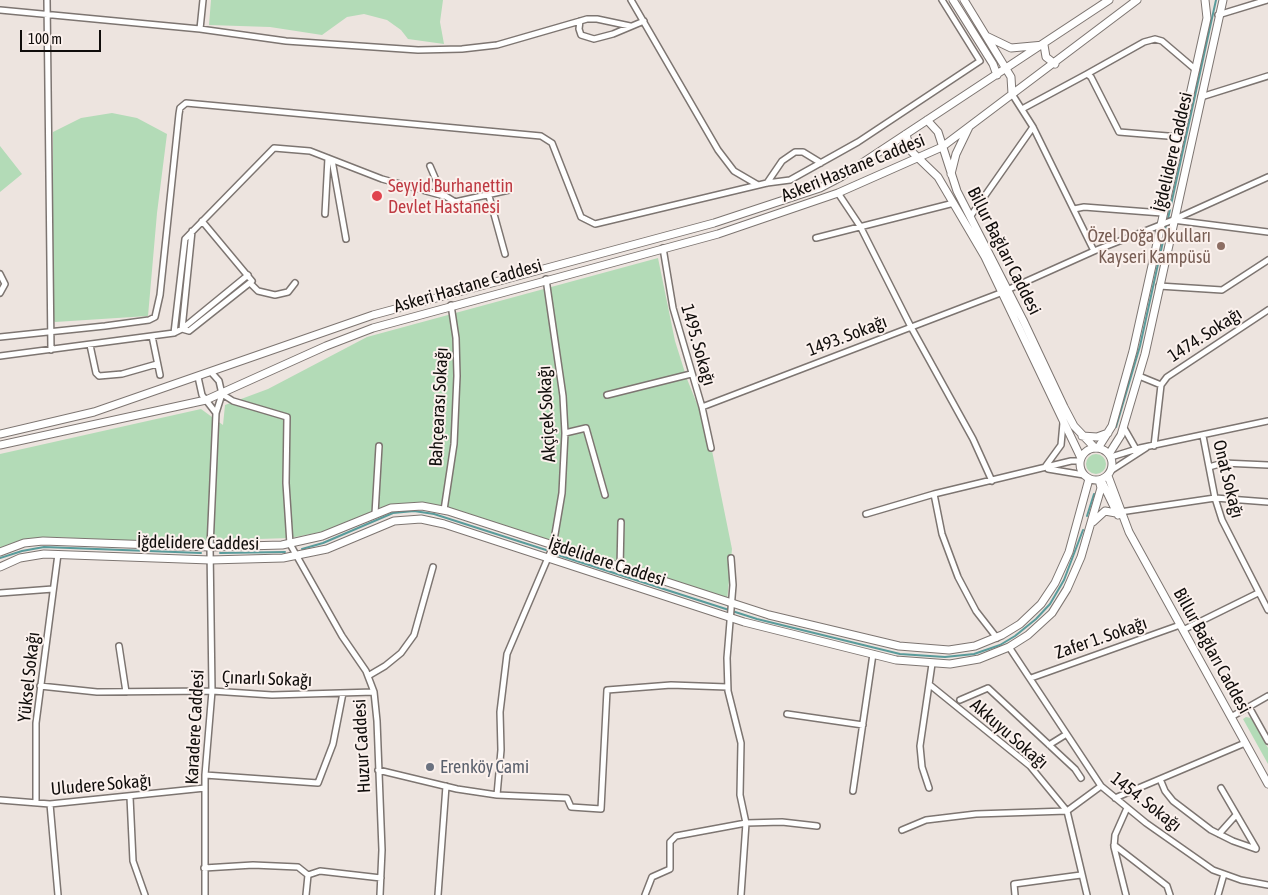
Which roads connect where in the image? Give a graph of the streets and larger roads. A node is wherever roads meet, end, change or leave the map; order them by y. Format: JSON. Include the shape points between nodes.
{"nodes":[{"id":1,"x":47,"y":0,"type":"edge"},
{"id":2,"x":203,"y":0,"type":"edge"},
{"id":3,"x":631,"y":0,"type":"edge"},
{"id":4,"x":942,"y":0,"type":"edge"},
{"id":5,"x":953,"y":0,"type":"edge"},
{"id":6,"x":964,"y":0,"type":"edge"},
{"id":7,"x":1109,"y":0,"type":"edge"},
{"id":8,"x":1137,"y":0,"type":"edge"},
{"id":9,"x":1205,"y":0,"type":"edge"},
{"id":10,"x":1223,"y":0,"type":"edge"},
{"id":11,"x":1267,"y":0,"type":"edge"},
{"id":12,"x":0,"y":10,"type":"edge"},
{"id":13,"x":47,"y":15,"type":"junction"},
{"id":14,"x":1218,"y":15,"type":"junction"},
{"id":15,"x":580,"y":21,"type":"junction"},
{"id":16,"x":644,"y":21,"type":"junction"},
{"id":17,"x":630,"y":26,"type":"junction"},
{"id":18,"x":200,"y":29,"type":"junction"},
{"id":19,"x":985,"y":36,"type":"junction"},
{"id":20,"x":1044,"y":45,"type":"junction"},
{"id":21,"x":1054,"y":64,"type":"junction"},
{"id":22,"x":1005,"y":69,"type":"junction"},
{"id":23,"x":1197,"y":71,"type":"junction"},
{"id":24,"x":1086,"y":74,"type":"junction"},
{"id":25,"x":997,"y":75,"type":"junction"},
{"id":26,"x":1268,"y":76,"type":"edge"},
{"id":27,"x":1012,"y":94,"type":"junction"},
{"id":28,"x":1202,"y":97,"type":"junction"},
{"id":29,"x":1022,"y":109,"type":"junction"},
{"id":30,"x":926,"y":120,"type":"junction"},
{"id":31,"x":969,"y":127,"type":"junction"},
{"id":32,"x":1033,"y":127,"type":"junction"},
{"id":33,"x":906,"y":134,"type":"junction"},
{"id":34,"x":1180,"y":137,"type":"junction"},
{"id":35,"x":942,"y":147,"type":"junction"},
{"id":36,"x":330,"y":159,"type":"junction"},
{"id":37,"x":917,"y":159,"type":"junction"},
{"id":38,"x":821,"y":163,"type":"junction"},
{"id":39,"x":430,"y":166,"type":"dead end"},
{"id":40,"x":951,"y":175,"type":"junction"},
{"id":41,"x":1268,"y":178,"type":"edge"},
{"id":42,"x":767,"y":183,"type":"junction"},
{"id":43,"x":759,"y":185,"type":"junction"},
{"id":44,"x":509,"y":190,"type":"dead end"},
{"id":45,"x":838,"y":193,"type":"junction"},
{"id":46,"x":444,"y":196,"type":"junction"},
{"id":47,"x":489,"y":196,"type":"junction"},
{"id":48,"x":954,"y":203,"type":"junction"},
{"id":49,"x":1074,"y":209,"type":"junction"},
{"id":50,"x":1162,"y":213,"type":"junction"},
{"id":51,"x":325,"y":214,"type":"dead end"},
{"id":52,"x":970,"y":217,"type":"junction"},
{"id":53,"x":1172,"y":220,"type":"junction"},
{"id":54,"x":202,"y":221,"type":"junction"},
{"id":55,"x":1162,"y":224,"type":"junction"},
{"id":56,"x":860,"y":226,"type":"junction"},
{"id":57,"x":192,"y":231,"type":"junction"},
{"id":58,"x":1268,"y":232,"type":"edge"},
{"id":59,"x":816,"y":238,"type":"dead end"},
{"id":60,"x":346,"y":239,"type":"dead end"},
{"id":61,"x":663,"y":248,"type":"junction"},
{"id":62,"x":1094,"y":251,"type":"junction"},
{"id":63,"x":505,"y":254,"type":"dead end"},
{"id":64,"x":1268,"y":260,"type":"edge"},
{"id":65,"x":0,"y":274,"type":"edge"},
{"id":66,"x":248,"y":275,"type":"junction"},
{"id":67,"x":546,"y":279,"type":"junction"},
{"id":68,"x":250,"y":283,"type":"junction"},
{"id":69,"x":295,"y":283,"type":"dead end"},
{"id":70,"x":1159,"y":286,"type":"junction"},
{"id":71,"x":1005,"y":291,"type":"junction"},
{"id":72,"x":0,"y":293,"type":"edge"},
{"id":73,"x":451,"y":305,"type":"junction"},
{"id":74,"x":1268,"y":310,"type":"edge"},
{"id":75,"x":911,"y":327,"type":"junction"},
{"id":76,"x":182,"y":329,"type":"junction"},
{"id":77,"x":50,"y":331,"type":"junction"},
{"id":78,"x":174,"y":333,"type":"junction"},
{"id":79,"x":152,"y":336,"type":"junction"},
{"id":80,"x":0,"y":337,"type":"edge"},
{"id":81,"x":90,"y":345,"type":"junction"},
{"id":82,"x":51,"y":350,"type":"junction"},
{"id":83,"x":0,"y":356,"type":"edge"},
{"id":84,"x":157,"y":364,"type":"junction"},
{"id":85,"x":212,"y":372,"type":"junction"},
{"id":86,"x":691,"y":374,"type":"junction"},
{"id":87,"x":160,"y":375,"type":"dead end"},
{"id":88,"x":1139,"y":376,"type":"junction"},
{"id":89,"x":198,"y":377,"type":"junction"},
{"id":90,"x":1162,"y":384,"type":"junction"},
{"id":91,"x":222,"y":394,"type":"junction"},
{"id":92,"x":607,"y":395,"type":"dead end"},
{"id":93,"x":1056,"y":397,"type":"junction"},
{"id":94,"x":206,"y":400,"type":"junction"},
{"id":95,"x":702,"y":407,"type":"junction"},
{"id":96,"x":216,"y":413,"type":"junction"},
{"id":97,"x":1063,"y":418,"type":"junction"},
{"id":98,"x":1268,"y":421,"type":"edge"},
{"id":99,"x":1124,"y":427,"type":"junction"},
{"id":100,"x":565,"y":433,"type":"junction"},
{"id":101,"x":1109,"y":433,"type":"junction"},
{"id":102,"x":0,"y":434,"type":"edge"},
{"id":103,"x":1082,"y":436,"type":"junction"},
{"id":104,"x":1203,"y":436,"type":"junction"},
{"id":105,"x":0,"y":445,"type":"edge"},
{"id":106,"x":380,"y":446,"type":"dead end"},
{"id":107,"x":1154,"y":446,"type":"junction"},
{"id":108,"x":711,"y":448,"type":"dead end"},
{"id":109,"x":1097,"y":448,"type":"junction"},
{"id":110,"x":1146,"y":448,"type":"junction"},
{"id":111,"x":1136,"y":449,"type":"junction"},
{"id":112,"x":1110,"y":455,"type":"junction"},
{"id":113,"x":1080,"y":460,"type":"junction"},
{"id":114,"x":1268,"y":466,"type":"edge"},
{"id":115,"x":1042,"y":468,"type":"junction"},
{"id":116,"x":1209,"y":468,"type":"junction"},
{"id":117,"x":1087,"y":477,"type":"junction"},
{"id":118,"x":1105,"y":477,"type":"junction"},
{"id":119,"x":992,"y":481,"type":"junction"},
{"id":120,"x":934,"y":494,"type":"junction"},
{"id":121,"x":606,"y":495,"type":"dead end"},
{"id":122,"x":1215,"y":498,"type":"junction"},
{"id":123,"x":1268,"y":502,"type":"edge"},
{"id":124,"x":444,"y":510,"type":"junction"},
{"id":125,"x":1118,"y":512,"type":"junction"},
{"id":126,"x":376,"y":514,"type":"junction"},
{"id":127,"x":866,"y":514,"type":"dead end"},
{"id":128,"x":1078,"y":520,"type":"junction"},
{"id":129,"x":621,"y":522,"type":"dead end"},
{"id":130,"x":1092,"y":524,"type":"junction"},
{"id":131,"x":1089,"y":534,"type":"junction"},
{"id":132,"x":290,"y":544,"type":"junction"},
{"id":133,"x":210,"y":546,"type":"junction"},
{"id":134,"x":553,"y":546,"type":"junction"},
{"id":135,"x":0,"y":552,"type":"edge"},
{"id":136,"x":58,"y":554,"type":"junction"},
{"id":137,"x":297,"y":556,"type":"junction"},
{"id":138,"x":731,"y":558,"type":"dead end"},
{"id":139,"x":549,"y":559,"type":"junction"},
{"id":140,"x":210,"y":560,"type":"junction"},
{"id":141,"x":0,"y":566,"type":"edge"},
{"id":142,"x":433,"y":567,"type":"dead end"},
{"id":143,"x":620,"y":568,"type":"junction"},
{"id":144,"x":53,"y":589,"type":"junction"},
{"id":145,"x":0,"y":593,"type":"edge"},
{"id":146,"x":1258,"y":593,"type":"junction"},
{"id":147,"x":731,"y":604,"type":"junction"},
{"id":148,"x":1268,"y":610,"type":"edge"},
{"id":149,"x":730,"y":618,"type":"junction"},
{"id":150,"x":1182,"y":627,"type":"junction"},
{"id":151,"x":997,"y":638,"type":"junction"},
{"id":152,"x":119,"y":646,"type":"dead end"},
{"id":153,"x":1009,"y":647,"type":"junction"},
{"id":154,"x":873,"y":654,"type":"junction"},
{"id":155,"x":932,"y":664,"type":"junction"},
{"id":156,"x":368,"y":676,"type":"junction"},
{"id":157,"x":1031,"y":678,"type":"junction"},
{"id":158,"x":930,"y":685,"type":"junction"},
{"id":159,"x":40,"y":686,"type":"junction"},
{"id":160,"x":728,"y":686,"type":"junction"},
{"id":161,"x":212,"y":691,"type":"junction"},
{"id":162,"x":126,"y":692,"type":"junction"},
{"id":163,"x":374,"y":692,"type":"junction"},
{"id":164,"x":343,"y":693,"type":"junction"},
{"id":165,"x":1268,"y":696,"type":"edge"},
{"id":166,"x":960,"y":700,"type":"dead end"},
{"id":167,"x":1249,"y":707,"type":"junction"},
{"id":168,"x":787,"y":714,"type":"dead end"},
{"id":169,"x":1231,"y":717,"type":"junction"},
{"id":170,"x":863,"y":725,"type":"junction"},
{"id":171,"x":1065,"y":735,"type":"junction"},
{"id":172,"x":1268,"y":741,"type":"edge"},
{"id":173,"x":1246,"y":743,"type":"junction"},
{"id":174,"x":1049,"y":745,"type":"junction"},
{"id":175,"x":378,"y":770,"type":"junction"},
{"id":176,"x":205,"y":775,"type":"junction"},
{"id":177,"x":1080,"y":778,"type":"dead end"},
{"id":178,"x":1160,"y":779,"type":"junction"},
{"id":179,"x":1268,"y":784,"type":"edge"},
{"id":180,"x":446,"y":786,"type":"junction"},
{"id":181,"x":1101,"y":786,"type":"junction"},
{"id":182,"x":205,"y":788,"type":"junction"},
{"id":183,"x":929,"y":788,"type":"dead end"},
{"id":184,"x":1221,"y":788,"type":"dead end"},
{"id":185,"x":853,"y":791,"type":"dead end"},
{"id":186,"x":497,"y":795,"type":"junction"},
{"id":187,"x":130,"y":797,"type":"junction"},
{"id":188,"x":1115,"y":798,"type":"junction"},
{"id":189,"x":0,"y":800,"type":"edge"},
{"id":190,"x":36,"y":803,"type":"junction"},
{"id":191,"x":50,"y":804,"type":"junction"},
{"id":192,"x":1127,"y":808,"type":"junction"},
{"id":193,"x":1067,"y":810,"type":"junction"},
{"id":194,"x":1236,"y":815,"type":"junction"},
{"id":195,"x":746,"y":823,"type":"junction"},
{"id":196,"x":817,"y":826,"type":"dead end"},
{"id":197,"x":902,"y":830,"type":"dead end"},
{"id":198,"x":1219,"y":834,"type":"junction"},
{"id":199,"x":1114,"y":845,"type":"junction"},
{"id":200,"x":204,"y":868,"type":"junction"},
{"id":201,"x":1224,"y":874,"type":"junction"},
{"id":202,"x":308,"y":875,"type":"junction"},
{"id":203,"x":1081,"y":875,"type":"junction"},
{"id":204,"x":381,"y":878,"type":"junction"},
{"id":205,"x":1268,"y":885,"type":"edge"},
{"id":206,"x":58,"y":895,"type":"edge"},
{"id":207,"x":144,"y":895,"type":"edge"},
{"id":208,"x":205,"y":895,"type":"edge"},
{"id":209,"x":306,"y":895,"type":"edge"},
{"id":210,"x":380,"y":895,"type":"edge"},
{"id":211,"x":438,"y":895,"type":"edge"},
{"id":212,"x":645,"y":895,"type":"edge"},
{"id":213,"x":741,"y":895,"type":"edge"},
{"id":214,"x":1015,"y":895,"type":"edge"},
{"id":215,"x":1086,"y":895,"type":"edge"},
{"id":216,"x":1126,"y":895,"type":"edge"},
{"id":217,"x":1170,"y":895,"type":"edge"},
{"id":218,"x":1218,"y":895,"type":"edge"}],
"edges":[{"from":1,"to":13,"type":"street"},
{"from":2,"to":18,"type":"street"},
{"from":3,"to":16,"type":"street"},
{"from":4,"to":38,"type":"street","via":[[980,61]]},
{"from":5,"to":25,"type":"street"},
{"from":6,"to":19,"type":"street"},
{"from":7,"to":20,"type":"street","name":"Askeri Hastane Caddesi"},
{"from":8,"to":21,"type":"street","name":"Askeri Hastane Caddesi"},
{"from":9,"to":23,"type":"street","name":"İğdelidere Caddesi","via":[[1207,18]]},
{"from":10,"to":14,"type":"street","name":"İğdelidere Caddesi"},
{"from":11,"to":14,"type":"street"},
{"from":12,"to":13,"type":"street"},
{"from":13,"to":18,"type":"street"},
{"from":13,"to":77,"type":"street"},
{"from":14,"to":28,"type":"street","name":"İğdelidere Caddesi"},
{"from":15,"to":17,"type":"street","via":[[597,19]]},
{"from":15,"to":17,"type":"street","via":[[580,34],[591,39],[602,38]]},
{"from":15,"to":18,"type":"street","via":[[502,44],[446,50],[286,41]]},
{"from":16,"to":17,"type":"street"},
{"from":16,"to":43,"type":"street","via":[[718,150],[739,174]]},
{"from":19,"to":20,"type":"street","via":[[1012,48]]},
{"from":19,"to":22,"type":"street"},
{"from":20,"to":21,"type":"street","via":[[1046,57]]},
{"from":20,"to":22,"type":"street","name":"Askeri Hastane Caddesi"},
{"from":21,"to":27,"type":"street","name":"Askeri Hastane Caddesi"},
{"from":22,"to":25,"type":"street","name":"Askeri Hastane Caddesi"},
{"from":22,"to":27,"type":"street","via":[[1012,80]]},
{"from":23,"to":24,"type":"street","via":[[1162,41],[1151,40]]},
{"from":23,"to":34,"type":"street","name":"İğdelidere Caddesi"},
{"from":24,"to":29,"type":"street"},
{"from":24,"to":34,"type":"street","via":[[1091,77],[1119,132]]},
{"from":25,"to":30,"type":"street","name":"Askeri Hastane Caddesi"},
{"from":26,"to":28,"type":"street"},
{"from":27,"to":29,"type":"street"},
{"from":27,"to":31,"type":"street","name":"Askeri Hastane Caddesi"},
{"from":28,"to":53,"type":"street","name":"İğdelidere Caddesi"},
{"from":29,"to":32,"type":"street"},
{"from":30,"to":33,"type":"street","name":"Askeri Hastane Caddesi"},
{"from":30,"to":35,"type":"street","name":"Billur Bağları Caddesi","via":[[938,132]]},
{"from":31,"to":35,"type":"street","name":"Askeri Hastane Caddesi"},
{"from":31,"to":40,"type":"street","via":[[956,154]]},
{"from":32,"to":49,"type":"street"},
{"from":32,"to":52,"type":"street"},
{"from":33,"to":37,"type":"street","name":"Billur Bağları Caddesi","via":[[908,146]]},
{"from":33,"to":85,"type":"street","name":"Askeri Hastane Caddesi","via":[[829,184],[772,204],[714,223],[397,308]]},
{"from":34,"to":50,"type":"street","name":"İğdelidere Caddesi"},
{"from":35,"to":37,"type":"street","name":"Askeri Hastane Caddesi"},
{"from":35,"to":40,"type":"street","name":"Billur Bağları Caddesi"},
{"from":36,"to":46,"type":"street","via":[[382,179]]},
{"from":36,"to":51,"type":"street"},
{"from":36,"to":54,"type":"street","via":[[302,150],[274,148]]},
{"from":36,"to":60,"type":"street"},
{"from":37,"to":45,"type":"street","name":"Askeri Hastane Caddesi"},
{"from":37,"to":48,"type":"street","name":"Billur Bağları Caddesi","via":[[938,177]]},
{"from":38,"to":42,"type":"street","via":[[790,180]]},
{"from":38,"to":42,"type":"street","via":[[803,152],[795,152],[782,161]]},
{"from":39,"to":46,"type":"street"},
{"from":40,"to":52,"type":"street","name":"Billur Bağları Caddesi"},
{"from":41,"to":53,"type":"street"},
{"from":42,"to":43,"type":"street"},
{"from":43,"to":77,"type":"street","via":[[595,224],[582,216],[552,143],[540,136],[189,102],[182,105],[178,114],[156,316],[127,323]]},
{"from":44,"to":47,"type":"street"},
{"from":45,"to":56,"type":"street"},
{"from":45,"to":61,"type":"street","name":"Askeri Hastane Caddesi","via":[[735,229]]},
{"from":46,"to":47,"type":"street","via":[[458,202]]},
{"from":47,"to":63,"type":"street"},
{"from":48,"to":56,"type":"street"},
{"from":48,"to":71,"type":"street","name":"Billur Bağları Caddesi"},
{"from":49,"to":50,"type":"street"},
{"from":49,"to":62,"type":"street"},
{"from":50,"to":55,"type":"street","name":"İğdelidere Caddesi"},
{"from":52,"to":71,"type":"street","name":"Billur Bağları Caddesi"},
{"from":53,"to":55,"type":"street","name":"1493. Sokağı"},
{"from":53,"to":58,"type":"street"},
{"from":53,"to":70,"type":"street","name":"İğdelidere Caddesi"},
{"from":54,"to":57,"type":"street"},
{"from":54,"to":66,"type":"street"},
{"from":55,"to":62,"type":"street","name":"1493. Sokağı"},
{"from":55,"to":101,"type":"street","name":"İğdelidere Caddesi","via":[[1133,351]]},
{"from":56,"to":59,"type":"street"},
{"from":56,"to":75,"type":"street"},
{"from":57,"to":76,"type":"street"},
{"from":57,"to":78,"type":"street","via":[[185,239]]},
{"from":61,"to":67,"type":"street","name":"Askeri Hastane Caddesi"},
{"from":61,"to":86,"type":"street","name":"1495. Sokağı","via":[[673,308]]},
{"from":62,"to":71,"type":"street","name":"1493. Sokağı"},
{"from":64,"to":70,"type":"street","via":[[1222,290]]},
{"from":65,"to":72,"type":"street","via":[[5,284]]},
{"from":66,"to":68,"type":"street"},
{"from":66,"to":76,"type":"street"},
{"from":67,"to":73,"type":"street","name":"Askeri Hastane Caddesi"},
{"from":67,"to":100,"type":"street","name":"Akçiçek Sokağı","via":[[562,381]]},
{"from":68,"to":69,"type":"street","via":[[258,291],[275,295],[288,292]]},
{"from":68,"to":76,"type":"street","via":[[188,331]]},
{"from":70,"to":88,"type":"street","name":"İğdelidere Caddesi"},
{"from":71,"to":75,"type":"street","name":"1493. Sokağı"},
{"from":71,"to":93,"type":"street","name":"Billur Bağları Caddesi"},
{"from":73,"to":91,"type":"street","name":"Askeri Hastane Caddesi","via":[[341,340]]},
{"from":73,"to":124,"type":"street","name":"Bahçearası Sokağı","via":[[457,369],[454,444]]},
{"from":74,"to":90,"type":"street","name":"1474. Sokağı","via":[[1174,370]]},
{"from":75,"to":95,"type":"street","name":"1493. Sokağı"},
{"from":75,"to":119,"type":"street"},
{"from":76,"to":78,"type":"street"},
{"from":77,"to":80,"type":"street"},
{"from":77,"to":82,"type":"street"},
{"from":78,"to":79,"type":"street"},
{"from":79,"to":81,"type":"street"},
{"from":79,"to":84,"type":"street"},
{"from":81,"to":82,"type":"street"},
{"from":81,"to":84,"type":"street","via":[[99,376],[122,374]]},
{"from":82,"to":83,"type":"street"},
{"from":84,"to":87,"type":"street"},
{"from":85,"to":89,"type":"street","name":"Askeri Hastane Caddesi"},
{"from":85,"to":91,"type":"street","via":[[219,381]]},
{"from":86,"to":92,"type":"street"},
{"from":86,"to":95,"type":"street","name":"1495. Sokağı"},
{"from":88,"to":90,"type":"street"},
{"from":88,"to":99,"type":"street","name":"İğdelidere Caddesi"},
{"from":89,"to":94,"type":"street"},
{"from":89,"to":102,"type":"street","name":"Askeri Hastane Caddesi","via":[[94,412]]},
{"from":90,"to":107,"type":"street","name":"1474. Sokağı"},
{"from":91,"to":94,"type":"street","name":"Askeri Hastane Caddesi"},
{"from":91,"to":96,"type":"street"},
{"from":91,"to":132,"type":"street","via":[[233,401],[287,417],[286,483]]},
{"from":93,"to":97,"type":"street"},
{"from":93,"to":103,"type":"street"},
{"from":94,"to":96,"type":"street"},
{"from":94,"to":105,"type":"street","name":"Askeri Hastane Caddesi"},
{"from":95,"to":108,"type":"street","name":"1495. Sokağı"},
{"from":96,"to":133,"type":"street"},
{"from":97,"to":113,"type":"street"},
{"from":97,"to":115,"type":"street","via":[[1061,445],[1052,460]]},
{"from":98,"to":104,"type":"street"},
{"from":99,"to":111,"type":"street"},
{"from":99,"to":112,"type":"street","name":"İğdelidere Caddesi"},
{"from":100,"to":121,"type":"street","via":[[586,428]]},
{"from":100,"to":134,"type":"street","name":"Akçiçek Sokağı","via":[[562,493]]},
{"from":101,"to":103,"type":"street","via":[[1097,437]]},
{"from":101,"to":109,"type":"street","name":"İğdelidere Caddesi"},
{"from":103,"to":109,"type":"street"},
{"from":104,"to":107,"type":"street"},
{"from":104,"to":116,"type":"street","name":"Onat Sokağı"},
{"from":106,"to":126,"type":"street"},
{"from":107,"to":110,"type":"street"},
{"from":109,"to":112,"type":"street"},
{"from":109,"to":113,"type":"street","via":[[1087,451]]},
{"from":110,"to":111,"type":"street"},
{"from":110,"to":118,"type":"street"},
{"from":111,"to":112,"type":"street"},
{"from":112,"to":118,"type":"street"},
{"from":113,"to":115,"type":"street"},
{"from":113,"to":117,"type":"street"},
{"from":114,"to":116,"type":"street","via":[[1223,463]]},
{"from":115,"to":117,"type":"street"},
{"from":115,"to":119,"type":"street"},
{"from":116,"to":122,"type":"street","name":"Onat Sokağı"},
{"from":117,"to":118,"type":"street"},
{"from":117,"to":128,"type":"street","name":"İğdelidere Caddesi"},
{"from":118,"to":125,"type":"street","name":"Billur Bağları Caddesi"},
{"from":118,"to":130,"type":"street","name":"İğdelidere Caddesi"},
{"from":119,"to":120,"type":"street"},
{"from":120,"to":127,"type":"street"},
{"from":120,"to":151,"type":"street","via":[[953,567],[976,611]]},
{"from":122,"to":123,"type":"street"},
{"from":122,"to":125,"type":"street"},
{"from":122,"to":146,"type":"street","name":"Onat Sokağı","via":[[1222,520]]},
{"from":124,"to":126,"type":"street","name":"İğdelidere Caddesi","via":[[406,505]]},
{"from":124,"to":134,"type":"street","name":"İğdelidere Caddesi"},
{"from":125,"to":130,"type":"street","via":[[1105,511]]},
{"from":125,"to":150,"type":"street","name":"Billur Bağları Caddesi"},
{"from":126,"to":132,"type":"street","name":"İğdelidere Caddesi","via":[[322,536]]},
{"from":128,"to":131,"type":"street"},
{"from":128,"to":151,"type":"street","name":"İğdelidere Caddesi","via":[[1064,564],[1047,597],[1028,618]]},
{"from":129,"to":143,"type":"street"},
{"from":130,"to":131,"type":"street","name":"İğdelidere Caddesi"},
{"from":131,"to":153,"type":"street","name":"İğdelidere Caddesi","via":[[1058,605],[1036,628]]},
{"from":132,"to":133,"type":"street","name":"İğdelidere Caddesi"},
{"from":132,"to":137,"type":"street","name":"Huzur Caddesi"},
{"from":133,"to":135,"type":"street","name":"İğdelidere Caddesi","via":[[43,541],[24,543]]},
{"from":133,"to":140,"type":"street","name":"Karadere Caddesi"},
{"from":134,"to":139,"type":"street","name":"Akçiçek Sokağı"},
{"from":134,"to":143,"type":"street","name":"İğdelidere Caddesi"},
{"from":136,"to":140,"type":"street","name":"İğdelidere Caddesi"},
{"from":136,"to":141,"type":"street","name":"İğdelidere Caddesi","via":[[27,556]]},
{"from":136,"to":144,"type":"street","name":"Yüksel Sokağı"},
{"from":137,"to":139,"type":"street","name":"İğdelidere Caddesi","via":[[326,549],[394,521],[414,519],[444,524]]},
{"from":137,"to":140,"type":"street","name":"İğdelidere Caddesi"},
{"from":137,"to":156,"type":"street","name":"Huzur Caddesi"},
{"from":138,"to":147,"type":"street"},
{"from":139,"to":149,"type":"street","name":"İğdelidere Caddesi"},
{"from":139,"to":186,"type":"street","name":"Akçiçek Sokağı","via":[[507,654],[500,712]]},
{"from":140,"to":161,"type":"street","name":"Karadere Caddesi"},
{"from":142,"to":156,"type":"street","via":[[414,635],[401,653]]},
{"from":143,"to":147,"type":"street","name":"İğdelidere Caddesi"},
{"from":144,"to":145,"type":"street"},
{"from":144,"to":159,"type":"street","name":"Yüksel Sokağı"},
{"from":146,"to":148,"type":"street","name":"Onat Sokağı"},
{"from":146,"to":150,"type":"street","name":"Zafer 1. Sokağı"},
{"from":147,"to":149,"type":"street"},
{"from":147,"to":151,"type":"street","name":"İğdelidere Caddesi","via":[[910,648],[958,650]]},
{"from":149,"to":154,"type":"street","name":"İğdelidere Caddesi"},
{"from":149,"to":160,"type":"street"},
{"from":150,"to":157,"type":"street","name":"Zafer 1. Sokağı"},
{"from":150,"to":169,"type":"street","name":"Billur Bağları Caddesi"},
{"from":152,"to":162,"type":"street"},
{"from":153,"to":155,"type":"street","name":"İğdelidere Caddesi","via":[[970,661]]},
{"from":153,"to":157,"type":"street","name":"1454. Sokağı"},
{"from":154,"to":155,"type":"street","name":"İğdelidere Caddesi"},
{"from":154,"to":170,"type":"street"},
{"from":155,"to":158,"type":"street"},
{"from":156,"to":163,"type":"street","name":"Huzur Caddesi"},
{"from":157,"to":171,"type":"street","name":"1454. Sokağı"},
{"from":158,"to":183,"type":"street","via":[[920,746],[922,768]]},
{"from":158,"to":193,"type":"street","name":"Akkuyu Sokağı","via":[[1030,766]]},
{"from":159,"to":162,"type":"street","name":"Çınarlı Sokağı"},
{"from":159,"to":190,"type":"street","name":"Yüksel Sokağı","via":[[36,723]]},
{"from":160,"to":186,"type":"street","via":[[672,685],[607,690],[601,809],[571,807],[568,798]]},
{"from":160,"to":195,"type":"street","via":[[741,743],[740,795]]},
{"from":161,"to":162,"type":"street","name":"Çınarlı Sokağı"},
{"from":161,"to":164,"type":"street","name":"Çınarlı Sokağı","via":[[272,695]]},
{"from":161,"to":176,"type":"street","name":"Karadere Caddesi"},
{"from":163,"to":164,"type":"street","name":"Çınarlı Sokağı"},
{"from":163,"to":175,"type":"street","name":"Huzur Caddesi"},
{"from":164,"to":176,"type":"street","via":[[333,744],[318,784]]},
{"from":165,"to":167,"type":"street"},
{"from":166,"to":174,"type":"street","via":[[988,688]]},
{"from":167,"to":169,"type":"street"},
{"from":167,"to":172,"type":"street"},
{"from":168,"to":170,"type":"street"},
{"from":169,"to":173,"type":"street","name":"Billur Bağları Caddesi"},
{"from":170,"to":185,"type":"street"},
{"from":171,"to":174,"type":"street"},
{"from":171,"to":181,"type":"street","name":"1454. Sokağı"},
{"from":173,"to":178,"type":"street"},
{"from":173,"to":179,"type":"street","name":"Billur Bağları Caddesi"},
{"from":174,"to":177,"type":"street"},
{"from":175,"to":180,"type":"street"},
{"from":175,"to":204,"type":"street","name":"Huzur Caddesi"},
{"from":176,"to":182,"type":"street","name":"Karadere Caddesi"},
{"from":178,"to":188,"type":"street"},
{"from":178,"to":198,"type":"street","via":[[1173,801]]},
{"from":180,"to":186,"type":"street"},
{"from":180,"to":211,"type":"street"},
{"from":181,"to":188,"type":"street","name":"1454. Sokağı"},
{"from":181,"to":193,"type":"street"},
{"from":182,"to":187,"type":"street","name":"Uludere Sokağı"},
{"from":182,"to":200,"type":"street","name":"Karadere Caddesi"},
{"from":184,"to":194,"type":"street"},
{"from":187,"to":191,"type":"street","name":"Uludere Sokağı"},
{"from":187,"to":207,"type":"street","via":[[134,861]]},
{"from":188,"to":192,"type":"street","name":"1454. Sokağı"},
{"from":189,"to":190,"type":"street","name":"Uludere Sokağı"},
{"from":190,"to":191,"type":"street","name":"Uludere Sokağı"},
{"from":191,"to":206,"type":"street"},
{"from":192,"to":199,"type":"street"},
{"from":192,"to":201,"type":"street","name":"1454. Sokağı","via":[[1213,870]]},
{"from":193,"to":197,"type":"street","via":[[926,820]]},
{"from":193,"to":203,"type":"street","name":"Akkuyu Sokağı"},
{"from":194,"to":198,"type":"street"},
{"from":194,"to":198,"type":"street","via":[[1256,849]]},
{"from":195,"to":196,"type":"street","via":[[782,822]]},
{"from":195,"to":212,"type":"street","via":[[674,837],[670,844],[670,869],[652,877]]},
{"from":195,"to":213,"type":"street"},
{"from":199,"to":216,"type":"street"},
{"from":199,"to":217,"type":"street","via":[[1167,886]]},
{"from":200,"to":202,"type":"street","via":[[295,866]]},
{"from":200,"to":208,"type":"street","name":"Karadere Caddesi"},
{"from":201,"to":205,"type":"street","name":"1454. Sokağı"},
{"from":201,"to":218,"type":"street"},
{"from":202,"to":204,"type":"street","via":[[320,870]]},
{"from":202,"to":209,"type":"street"},
{"from":203,"to":214,"type":"street","via":[[1014,884]]},
{"from":203,"to":215,"type":"street","name":"Akkuyu Sokağı"},
{"from":204,"to":210,"type":"street","name":"Huzur Caddesi"}]}
